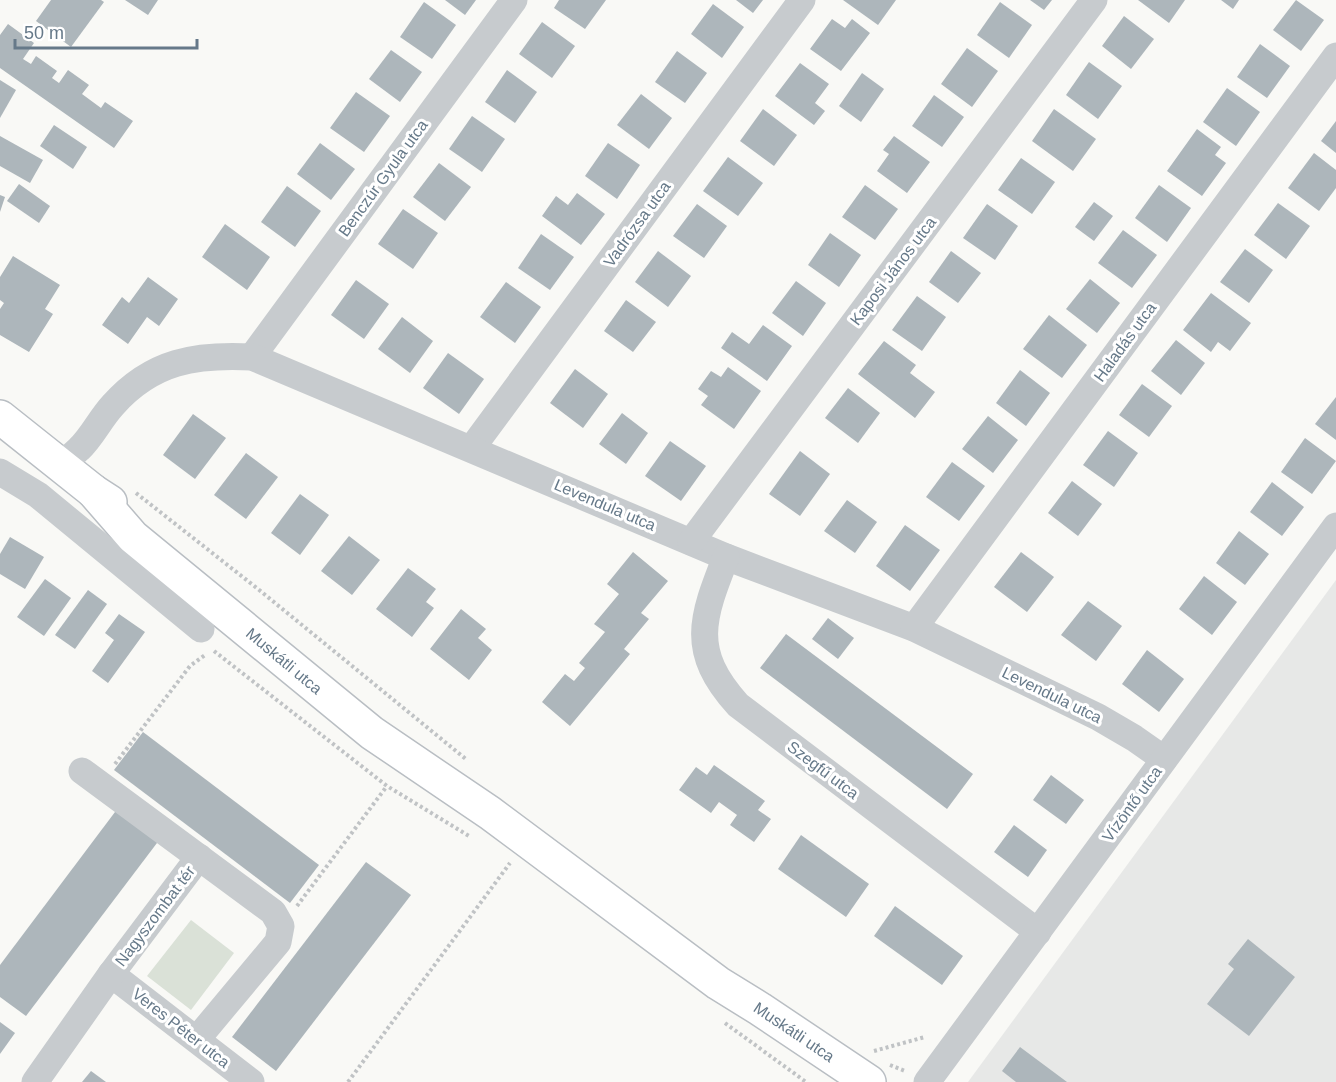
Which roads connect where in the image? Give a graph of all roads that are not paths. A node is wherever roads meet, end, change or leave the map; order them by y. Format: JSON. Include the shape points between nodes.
{"nodes":[{"id":1,"x":514,"y":0,"type":"edge"},
{"id":2,"x":802,"y":0,"type":"edge"},
{"id":3,"x":1094,"y":0,"type":"edge"},
{"id":4,"x":1336,"y":56,"type":"edge"},
{"id":5,"x":252,"y":357,"type":"junction"},
{"id":6,"x":0,"y":417,"type":"edge"},
{"id":7,"x":472,"y":448,"type":"junction"},
{"id":8,"x":61,"y":464,"type":"junction"},
{"id":9,"x":0,"y":472,"type":"edge"},
{"id":10,"x":1336,"y":526,"type":"edge"},
{"id":11,"x":692,"y":542,"type":"junction"},
{"id":12,"x":726,"y":557,"type":"junction"},
{"id":13,"x":914,"y":628,"type":"junction"},
{"id":14,"x":207,"y":639,"type":"road end"},
{"id":15,"x":1164,"y":759,"type":"junction"},
{"id":16,"x":91,"y":778,"type":"road end"},
{"id":17,"x":199,"y":857,"type":"junction"},
{"id":18,"x":1038,"y":932,"type":"junction"},
{"id":19,"x":111,"y":974,"type":"junction"},
{"id":20,"x":718,"y":983,"type":"junction"},
{"id":21,"x":197,"y":1039,"type":"junction"},
{"id":22,"x":875,"y":1067,"type":"edge"},
{"id":23,"x":917,"y":1077,"type":"edge"},
{"id":24,"x":35,"y":1082,"type":"edge"},
{"id":25,"x":251,"y":1082,"type":"edge"},
{"id":26,"x":834,"y":1082,"type":"edge"}],
"edges":[{"from":1,"to":5,"type":"street","name":"Benczúr Gyula utca"},
{"from":2,"to":7,"type":"street","name":"Vadrózsa utca"},
{"from":3,"to":11,"type":"street","name":"Kaposi János utca"},
{"from":4,"to":13,"type":"street","name":"Haladás utca"},
{"from":5,"to":7,"type":"street","name":"Levendula utca"},
{"from":5,"to":8,"type":"street","name":"Levendula utca","via":[[194,358],[143,378],[112,406],[80,449]]},
{"from":6,"to":8,"type":"main road","name":"Muskátli utca"},
{"from":7,"to":11,"type":"street","name":"Levendula utca"},
{"from":8,"to":20,"type":"main road","name":"Muskátli utca","via":[[93,491],[133,537],[246,605],[372,733],[481,825]]},
{"from":9,"to":14,"type":"street","via":[[38,495]]},
{"from":10,"to":15,"type":"street","name":"Vízöntő utca"},
{"from":11,"to":12,"type":"street","name":"Levendula utca"},
{"from":12,"to":13,"type":"street","name":"Levendula utca"},
{"from":12,"to":18,"type":"street","name":"Szegfű utca","via":[[708,604],[704,632],[708,661],[721,687],[747,712]]},
{"from":13,"to":15,"type":"street","name":"Levendula utca","via":[[1098,717]]},
{"from":15,"to":18,"type":"street","name":"Vízöntő utca"},
{"from":16,"to":17,"type":"street","name":"Nagyszombat tér"},
{"from":17,"to":19,"type":"street","name":"Nagyszombat tér"},
{"from":17,"to":21,"type":"street","name":"Nagyszombat tér","via":[[273,912],[282,926],[278,942]]},
{"from":18,"to":23,"type":"street","name":"Vízöntő utca"},
{"from":19,"to":21,"type":"street","name":"Veres Péter utca"},
{"from":19,"to":24,"type":"street","name":"Nagyszombat tér"},
{"from":20,"to":22,"type":"main road","name":"Muskátli utca","via":[[760,1009]]},
{"from":20,"to":26,"type":"main road","name":"Muskátli utca","via":[[770,1035]]},
{"from":21,"to":25,"type":"street","name":"Veres Péter utca"}]}
